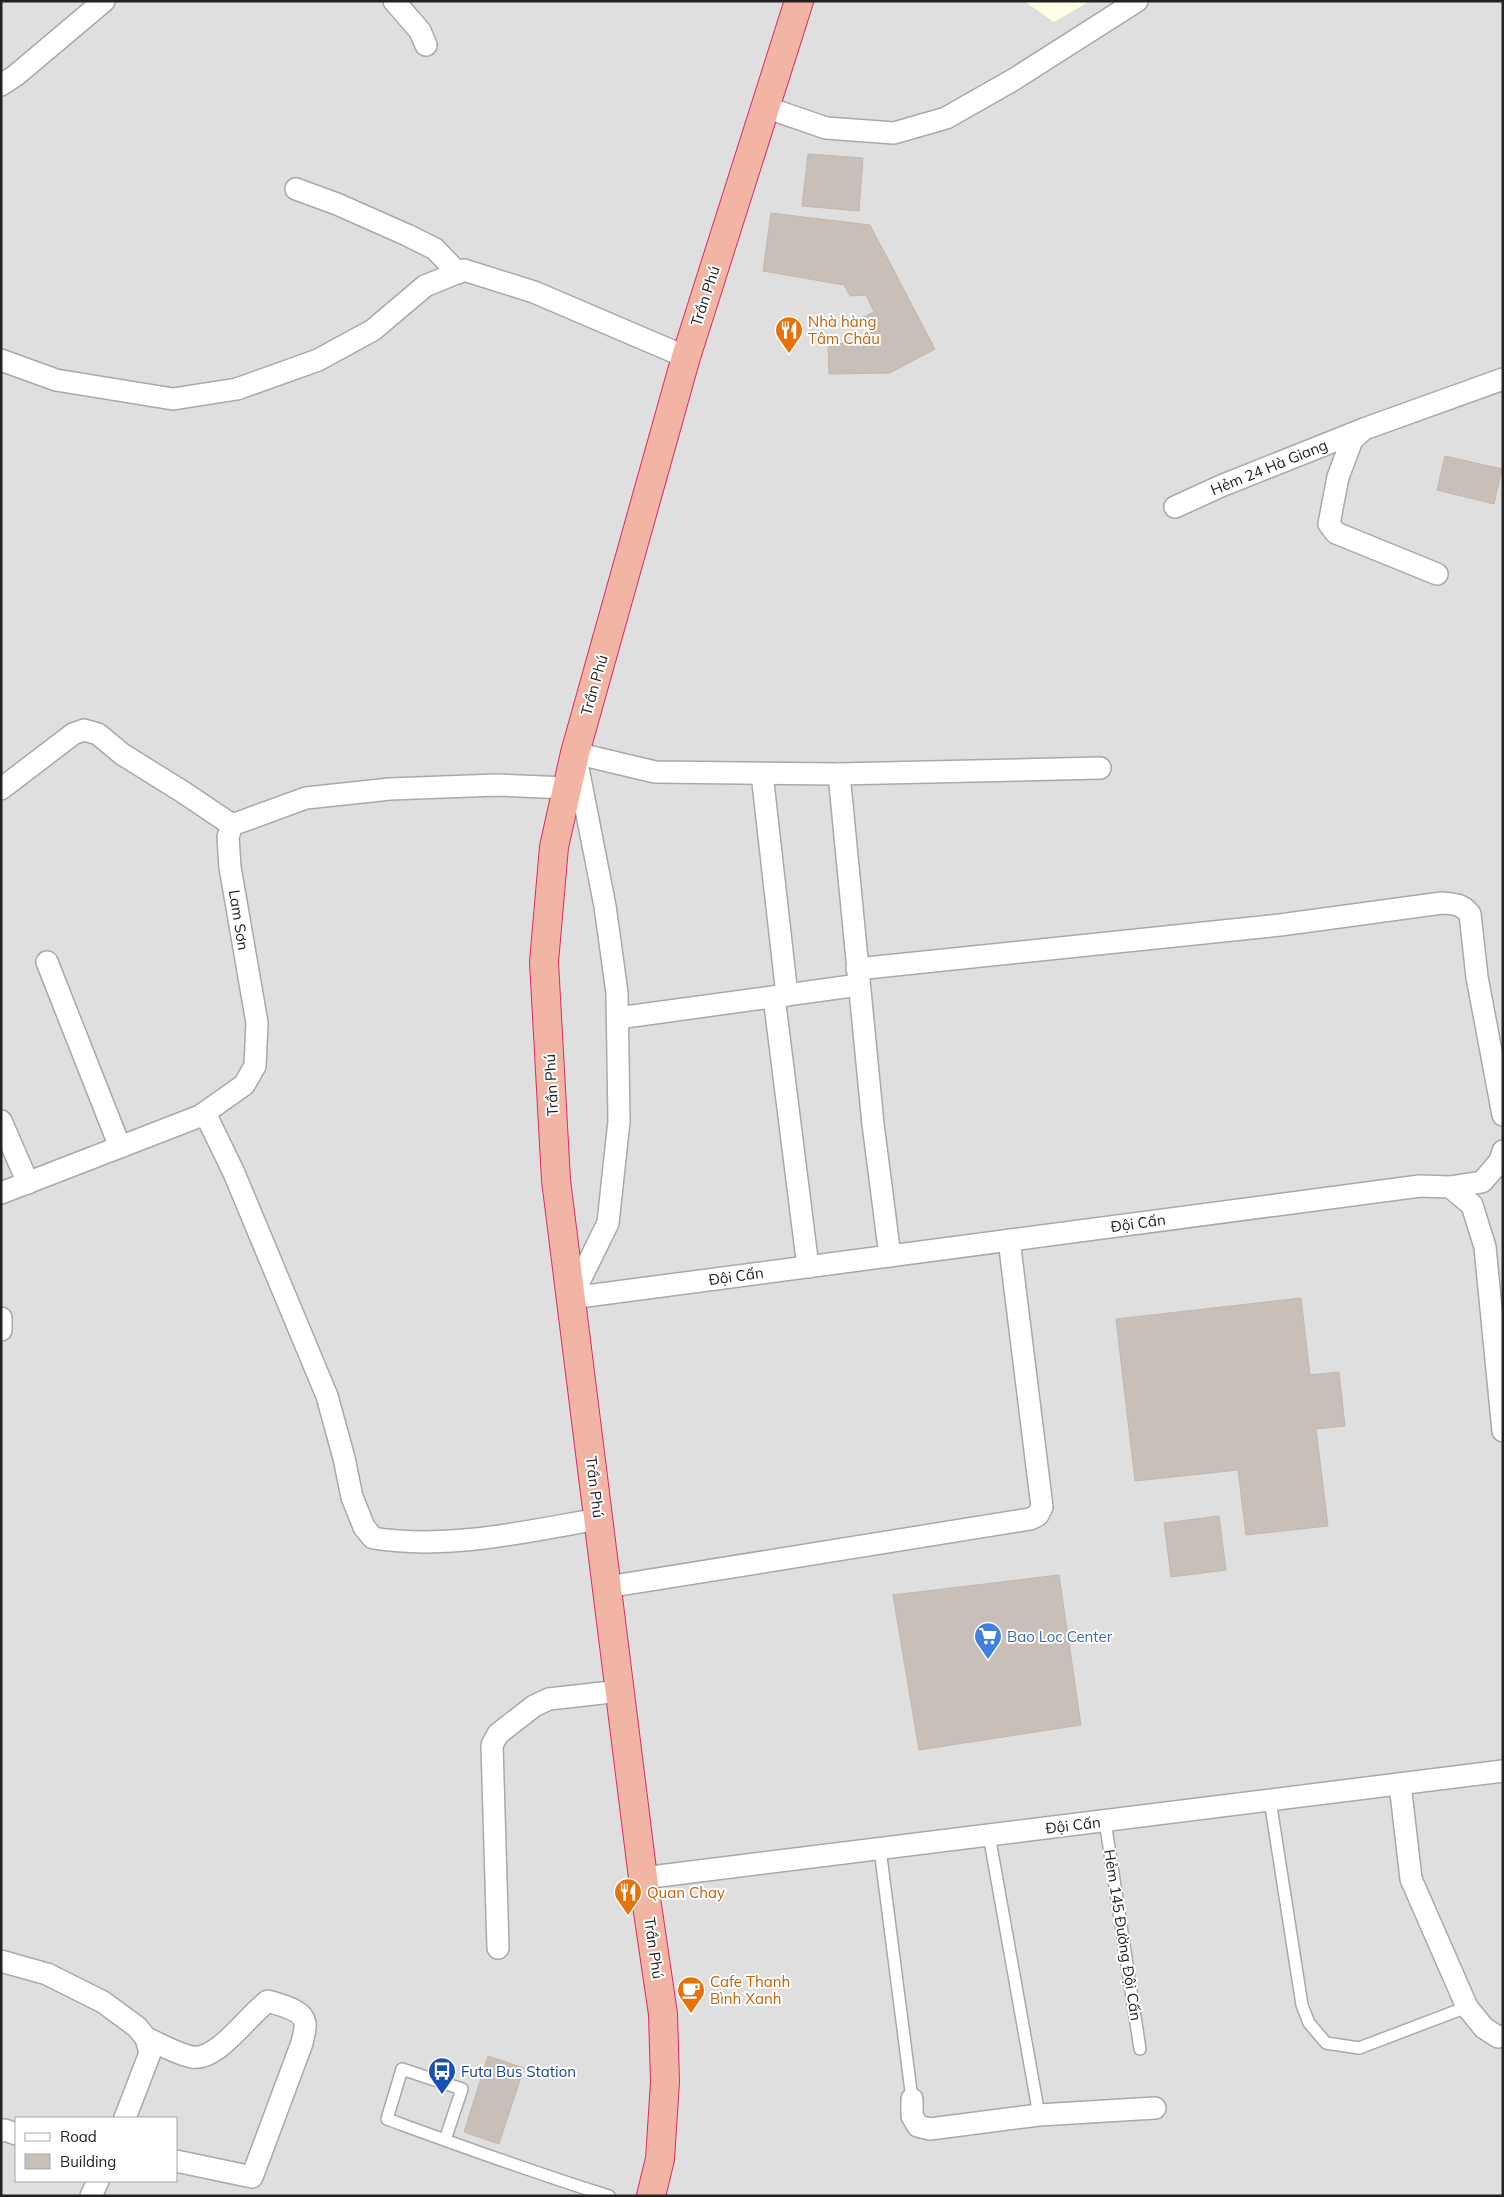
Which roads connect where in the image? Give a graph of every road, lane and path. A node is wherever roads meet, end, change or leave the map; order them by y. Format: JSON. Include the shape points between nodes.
{"nodes":[{"id":1,"x":104,"y":1,"type":"edge"},
{"id":2,"x":394,"y":1,"type":"edge"},
{"id":3,"x":799,"y":1,"type":"edge"},
{"id":4,"x":1137,"y":1,"type":"edge"},
{"id":5,"x":426,"y":45,"type":"dead end"},
{"id":6,"x":1,"y":85,"type":"edge"},
{"id":7,"x":765,"y":107,"type":"junction"},
{"id":8,"x":296,"y":190,"type":"dead end"},
{"id":9,"x":458,"y":273,"type":"junction"},
{"id":10,"x":686,"y":357,"type":"junction"},
{"id":11,"x":1,"y":360,"type":"edge"},
{"id":12,"x":1503,"y":379,"type":"edge"},
{"id":13,"x":1364,"y":429,"type":"junction"},
{"id":14,"x":1175,"y":507,"type":"dead end"},
{"id":15,"x":1437,"y":574,"type":"dead end"},
{"id":16,"x":575,"y":753,"type":"junction"},
{"id":17,"x":1100,"y":768,"type":"dead end"},
{"id":18,"x":762,"y":774,"type":"junction"},
{"id":19,"x":839,"y":774,"type":"junction"},
{"id":20,"x":567,"y":788,"type":"junction"},
{"id":21,"x":1,"y":789,"type":"edge"},
{"id":22,"x":232,"y":825,"type":"junction"},
{"id":23,"x":47,"y":962,"type":"dead end"},
{"id":24,"x":858,"y":977,"type":"junction"},
{"id":25,"x":780,"y":996,"type":"junction"},
{"id":26,"x":618,"y":1018,"type":"junction"},
{"id":27,"x":205,"y":1113,"type":"junction"},
{"id":28,"x":1503,"y":1115,"type":"edge"},
{"id":29,"x":1,"y":1121,"type":"edge"},
{"id":30,"x":120,"y":1147,"type":"junction"},
{"id":31,"x":1503,"y":1151,"type":"edge"},
{"id":32,"x":28,"y":1183,"type":"junction"},
{"id":33,"x":1450,"y":1187,"type":"junction"},
{"id":34,"x":1,"y":1193,"type":"edge"},
{"id":35,"x":1009,"y":1240,"type":"junction"},
{"id":36,"x":890,"y":1256,"type":"junction"},
{"id":37,"x":808,"y":1267,"type":"junction"},
{"id":38,"x":571,"y":1298,"type":"junction"},
{"id":39,"x":1,"y":1318,"type":"edge"},
{"id":40,"x":1,"y":1330,"type":"edge"},
{"id":41,"x":1503,"y":1431,"type":"edge"},
{"id":42,"x":598,"y":1519,"type":"junction"},
{"id":43,"x":607,"y":1588,"type":"junction"},
{"id":44,"x":620,"y":1691,"type":"junction"},
{"id":45,"x":1503,"y":1771,"type":"edge"},
{"id":46,"x":1400,"y":1784,"type":"junction"},
{"id":47,"x":1270,"y":1800,"type":"junction"},
{"id":48,"x":1105,"y":1821,"type":"junction"},
{"id":49,"x":989,"y":1835,"type":"junction"},
{"id":50,"x":880,"y":1849,"type":"junction"},
{"id":51,"x":643,"y":1878,"type":"junction"},
{"id":52,"x":498,"y":1948,"type":"dead end"},
{"id":53,"x":1,"y":1961,"type":"edge"},
{"id":54,"x":1467,"y":2007,"type":"junction"},
{"id":55,"x":1503,"y":2036,"type":"edge"},
{"id":56,"x":146,"y":2038,"type":"junction"},
{"id":57,"x":1140,"y":2049,"type":"dead end"},
{"id":58,"x":912,"y":2099,"type":"joint"},
{"id":59,"x":1155,"y":2108,"type":"dead end"},
{"id":60,"x":1039,"y":2115,"type":"junction"},
{"id":61,"x":126,"y":2117,"type":"edge"},
{"id":62,"x":1,"y":2131,"type":"edge"},
{"id":63,"x":15,"y":2134,"type":"edge"},
{"id":64,"x":445,"y":2140,"type":"junction"},
{"id":65,"x":178,"y":2161,"type":"edge"},
{"id":66,"x":98,"y":2182,"type":"edge"},
{"id":67,"x":91,"y":2196,"type":"edge"},
{"id":68,"x":609,"y":2196,"type":"edge"},
{"id":69,"x":652,"y":2196,"type":"edge"}],
"edges":[{"from":1,"to":6,"type":"street"},
{"from":2,"to":5,"type":"street","via":[[420,31]]},
{"from":3,"to":7,"type":"highway","name":"Trần Phú"},
{"from":4,"to":7,"type":"street","via":[[1013,80],[946,118],[894,133],[826,128]]},
{"from":7,"to":10,"type":"highway","name":"Trần Phú"},
{"from":8,"to":9,"type":"street","via":[[414,238],[435,249]]},
{"from":9,"to":10,"type":"street","via":[[464,270],[534,292]]},
{"from":9,"to":11,"type":"street","via":[[425,286],[373,330],[318,360],[237,389],[173,398],[56,380]]},
{"from":10,"to":16,"type":"highway","name":"Trần Phú"},
{"from":12,"to":13,"type":"street","name":"Hẻm 24 Hà Giang"},
{"from":13,"to":14,"type":"street","name":"Hẻm 24 Hà Giang"},
{"from":13,"to":15,"type":"street","name":"Hẻm 24 Hà Giang","via":[[1352,440],[1338,477],[1329,524],[1336,533]]},
{"from":16,"to":18,"type":"street","via":[[655,772]]},
{"from":16,"to":20,"type":"highway","name":"Trần Phú"},
{"from":16,"to":26,"type":"street","via":[[605,906]]},
{"from":17,"to":19,"type":"street"},
{"from":18,"to":19,"type":"street"},
{"from":18,"to":25,"type":"street"},
{"from":19,"to":24,"type":"street"},
{"from":20,"to":22,"type":"street","via":[[496,785],[400,789],[306,798]]},
{"from":20,"to":38,"type":"highway","name":"Trần Phú","via":[[554,847],[544,962],[556,1180]]},
{"from":21,"to":22,"type":"street","via":[[73,734],[84,730],[98,734],[122,754]]},
{"from":22,"to":27,"type":"street","name":"Lam Sơn","via":[[228,837],[230,867],[257,1023],[255,1066],[244,1085]]},
{"from":23,"to":30,"type":"street"},
{"from":24,"to":25,"type":"street"},
{"from":24,"to":28,"type":"street","via":[[1442,903],[1457,904],[1464,906],[1470,914],[1477,976]]},
{"from":24,"to":36,"type":"street"},
{"from":25,"to":26,"type":"street"},
{"from":25,"to":37,"type":"street"},
{"from":26,"to":38,"type":"street","via":[[619,1121],[608,1223]]},
{"from":27,"to":30,"type":"street","name":"Lam Sơn"},
{"from":27,"to":42,"type":"street","via":[[234,1173],[327,1396],[352,1497],[372,1538],[444,1543]]},
{"from":29,"to":32,"type":"street"},
{"from":30,"to":32,"type":"street","name":"Lam Sơn"},
{"from":31,"to":33,"type":"street","name":"Đội Cấn","via":[[1500,1160],[1482,1182]]},
{"from":32,"to":34,"type":"street","name":"Lam Sơn"},
{"from":33,"to":35,"type":"street","name":"Đội Cấn","via":[[1420,1186]]},
{"from":33,"to":41,"type":"street","via":[[1472,1205],[1485,1248]]},
{"from":35,"to":36,"type":"street","name":"Đội Cấn"},
{"from":35,"to":43,"type":"street","via":[[1042,1507],[1038,1515],[1030,1519]]},
{"from":36,"to":37,"type":"street","name":"Đội Cấn"},
{"from":37,"to":38,"type":"street","name":"Đội Cấn"},
{"from":38,"to":42,"type":"highway","name":"Trần Phú"},
{"from":39,"to":40,"type":"street"},
{"from":42,"to":43,"type":"highway","name":"Trần Phú"},
{"from":43,"to":44,"type":"highway","name":"Trần Phú"},
{"from":44,"to":51,"type":"highway","name":"Trần Phú"},
{"from":44,"to":52,"type":"street","via":[[549,1699],[534,1706],[498,1734],[492,1745]]},
{"from":45,"to":46,"type":"street","name":"Đội Cấn"},
{"from":46,"to":47,"type":"street","name":"Đội Cấn"},
{"from":46,"to":54,"type":"street","via":[[1411,1879]]},
{"from":47,"to":48,"type":"street","name":"Đội Cấn"},
{"from":47,"to":54,"type":"lane","via":[[1302,2005],[1309,2023],[1326,2043],[1359,2048]]},
{"from":48,"to":49,"type":"street","name":"Đội Cấn"},
{"from":48,"to":57,"type":"lane","name":"Hẻm 145 Đường Đội Cấn"},
{"from":49,"to":50,"type":"street","name":"Đội Cấn"},
{"from":49,"to":60,"type":"lane"},
{"from":50,"to":51,"type":"street","name":"Đội Cấn"},
{"from":50,"to":58,"type":"lane"},
{"from":51,"to":69,"type":"highway","name":"Trần Phú","via":[[664,2014],[665,2082],[660,2159]]},
{"from":53,"to":56,"type":"street","via":[[47,1974],[103,2002],[137,2027]]},
{"from":54,"to":55,"type":"street","via":[[1484,2028],[1498,2037]]},
{"from":56,"to":61,"type":"street","via":[[150,2053]]},
{"from":56,"to":65,"type":"street","via":[[200,2058],[234,2034],[268,2001],[296,2011],[305,2023],[302,2043],[252,2177]]},
{"from":58,"to":60,"type":"street","via":[[912,2116],[918,2126],[930,2129]]},
{"from":59,"to":60,"type":"street"},
{"from":62,"to":63,"type":"street"},
{"from":64,"to":64,"type":"lane","via":[[387,2119],[402,2069],[462,2090]]},
{"from":64,"to":68,"type":"lane"},
{"from":66,"to":67,"type":"street"}]}
